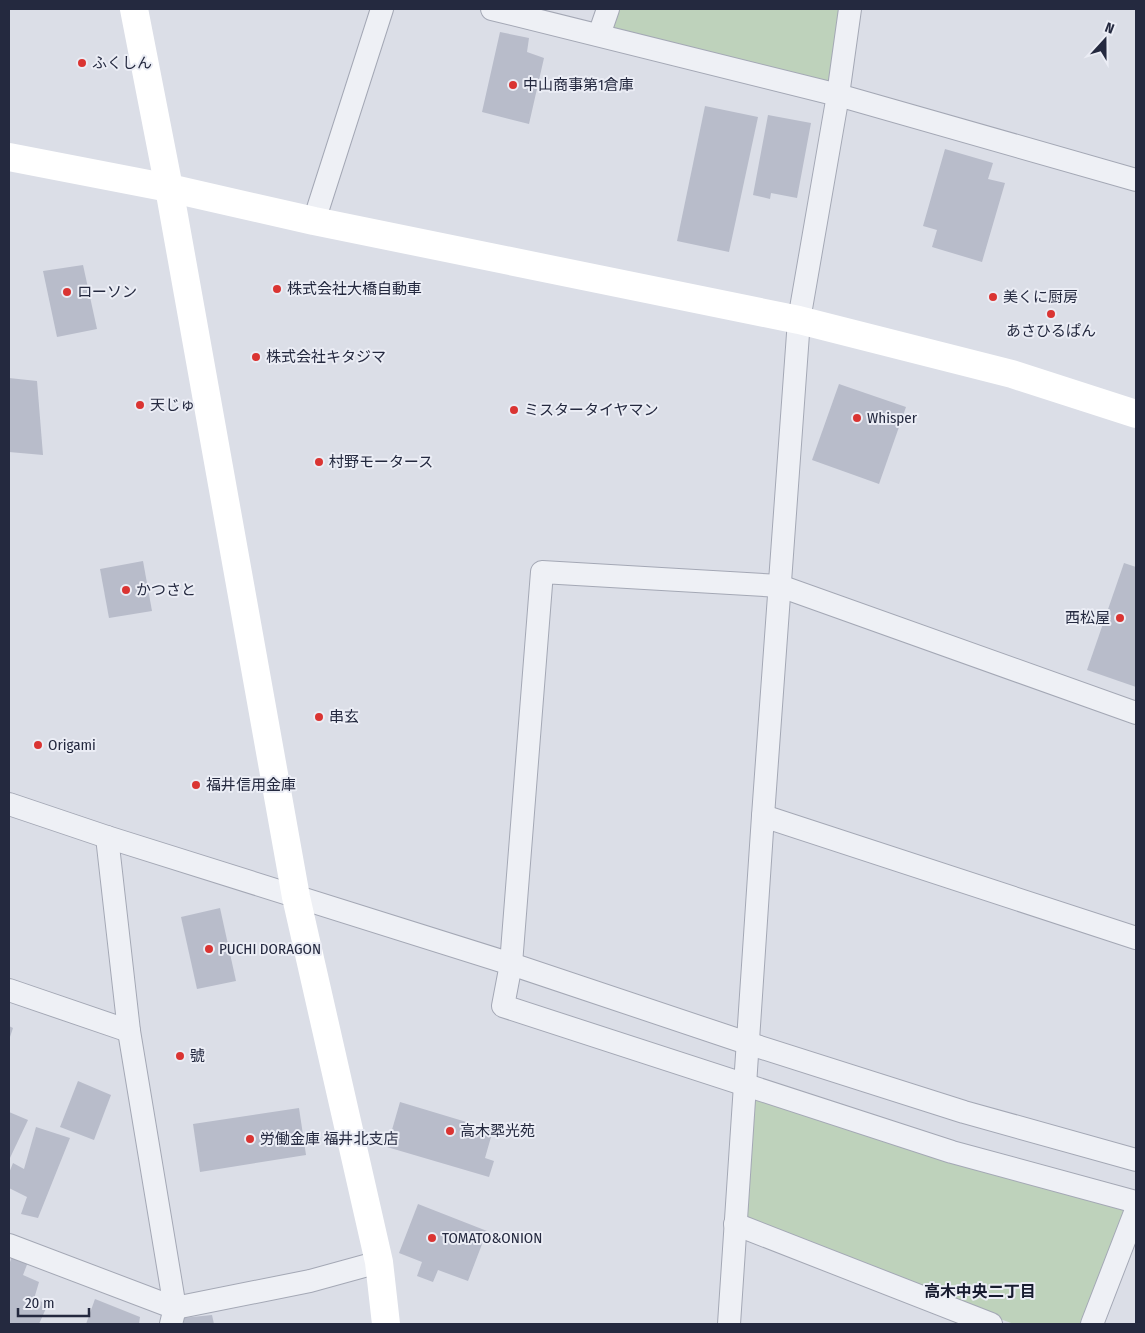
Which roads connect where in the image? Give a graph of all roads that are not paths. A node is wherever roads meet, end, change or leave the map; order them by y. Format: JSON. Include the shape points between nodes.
{"nodes":[{"id":1,"x":134,"y":9,"type":"edge"},
{"id":2,"x":382,"y":9,"type":"edge"},
{"id":3,"x":608,"y":9,"type":"edge"},
{"id":4,"x":850,"y":9,"type":"edge"},
{"id":5,"x":499,"y":10,"type":"edge"},
{"id":6,"x":600,"y":36,"type":"junction"},
{"id":7,"x":838,"y":95,"type":"junction"},
{"id":8,"x":9,"y":156,"type":"edge"},
{"id":9,"x":1136,"y":180,"type":"edge"},
{"id":10,"x":169,"y":188,"type":"junction"},
{"id":11,"x":314,"y":221,"type":"junction"},
{"id":12,"x":799,"y":320,"type":"junction"},
{"id":13,"x":1136,"y":414,"type":"edge"},
{"id":14,"x":780,"y":586,"type":"junction"},
{"id":15,"x":1136,"y":713,"type":"edge"},
{"id":16,"x":9,"y":804,"type":"edge"},
{"id":17,"x":763,"y":816,"type":"junction"},
{"id":18,"x":107,"y":837,"type":"junction"},
{"id":19,"x":296,"y":897,"type":"junction"},
{"id":20,"x":1136,"y":938,"type":"edge"},
{"id":21,"x":511,"y":964,"type":"junction"},
{"id":22,"x":9,"y":990,"type":"edge"},
{"id":23,"x":129,"y":1030,"type":"junction"},
{"id":24,"x":747,"y":1044,"type":"junction"},
{"id":25,"x":744,"y":1085,"type":"junction"},
{"id":26,"x":1136,"y":1160,"type":"edge"},
{"id":27,"x":1136,"y":1202,"type":"edge"},
{"id":28,"x":1136,"y":1210,"type":"edge"},
{"id":29,"x":735,"y":1224,"type":"junction"},
{"id":30,"x":9,"y":1245,"type":"edge"},
{"id":31,"x":378,"y":1262,"type":"junction"},
{"id":32,"x":173,"y":1316,"type":"edge"},
{"id":33,"x":386,"y":1324,"type":"edge"},
{"id":34,"x":728,"y":1324,"type":"edge"},
{"id":35,"x":991,"y":1324,"type":"edge"},
{"id":36,"x":1092,"y":1324,"type":"edge"}],
"edges":[{"from":1,"to":10,"type":"street"},
{"from":2,"to":11,"type":"street"},
{"from":3,"to":6,"type":"street"},
{"from":4,"to":7,"type":"street"},
{"from":5,"to":6,"type":"street"},
{"from":6,"to":7,"type":"street"},
{"from":7,"to":9,"type":"street"},
{"from":7,"to":12,"type":"street"},
{"from":8,"to":10,"type":"street"},
{"from":10,"to":11,"type":"street"},
{"from":10,"to":19,"type":"street"},
{"from":11,"to":12,"type":"street"},
{"from":12,"to":13,"type":"street","via":[[1012,374]]},
{"from":12,"to":14,"type":"street"},
{"from":14,"to":15,"type":"street"},
{"from":14,"to":17,"type":"street"},
{"from":14,"to":21,"type":"street","via":[[542,572]]},
{"from":16,"to":18,"type":"street"},
{"from":17,"to":20,"type":"street"},
{"from":17,"to":24,"type":"street"},
{"from":18,"to":19,"type":"street"},
{"from":18,"to":23,"type":"street"},
{"from":19,"to":21,"type":"street"},
{"from":19,"to":31,"type":"street"},
{"from":21,"to":24,"type":"street"},
{"from":21,"to":25,"type":"street","via":[[503,1006]]},
{"from":22,"to":23,"type":"street"},
{"from":23,"to":32,"type":"street"},
{"from":24,"to":25,"type":"street"},
{"from":24,"to":26,"type":"street","via":[[964,1112]]},
{"from":25,"to":27,"type":"street","via":[[952,1152]]},
{"from":25,"to":29,"type":"street"},
{"from":28,"to":36,"type":"street"},
{"from":29,"to":34,"type":"street"},
{"from":29,"to":35,"type":"street"},
{"from":30,"to":32,"type":"street"},
{"from":31,"to":32,"type":"street"},
{"from":31,"to":33,"type":"street"}]}
